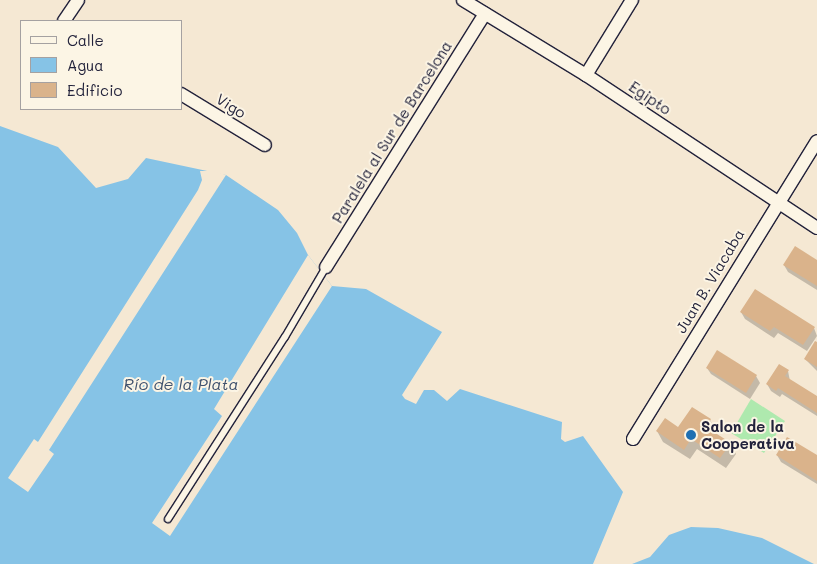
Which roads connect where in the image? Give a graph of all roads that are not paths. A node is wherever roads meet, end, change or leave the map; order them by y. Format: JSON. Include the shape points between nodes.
{"nodes":[{"id":1,"x":78,"y":0,"type":"edge"},
{"id":2,"x":463,"y":0,"type":"edge"},
{"id":3,"x":632,"y":0,"type":"edge"},
{"id":4,"x":485,"y":14,"type":"junction"},
{"id":5,"x":65,"y":20,"type":"edge"},
{"id":6,"x":586,"y":75,"type":"junction"},
{"id":7,"x":182,"y":95,"type":"edge"},
{"id":8,"x":817,"y":141,"type":"edge"},
{"id":9,"x":265,"y":145,"type":"dead end"},
{"id":10,"x":777,"y":203,"type":"junction"},
{"id":11,"x":817,"y":228,"type":"edge"},
{"id":12,"x":326,"y":267,"type":"joint"},
{"id":13,"x":633,"y":439,"type":"dead end"},
{"id":14,"x":168,"y":519,"type":"dead end"}],
"edges":[{"from":1,"to":5,"type":"street"},
{"from":2,"to":4,"type":"street","name":"Egipto"},
{"from":3,"to":6,"type":"street"},
{"from":4,"to":6,"type":"street","name":"Egipto"},
{"from":4,"to":12,"type":"street","name":"Paralela al Sur de Barcelona"},
{"from":6,"to":10,"type":"street","name":"Egipto"},
{"from":7,"to":9,"type":"street","name":"Vigo"},
{"from":8,"to":10,"type":"street","name":"Juan B. Viacaba"},
{"from":10,"to":11,"type":"street","name":"Egipto"},
{"from":10,"to":13,"type":"street","name":"Juan B. Viacaba"},
{"from":12,"to":14,"type":"lane"}]}
